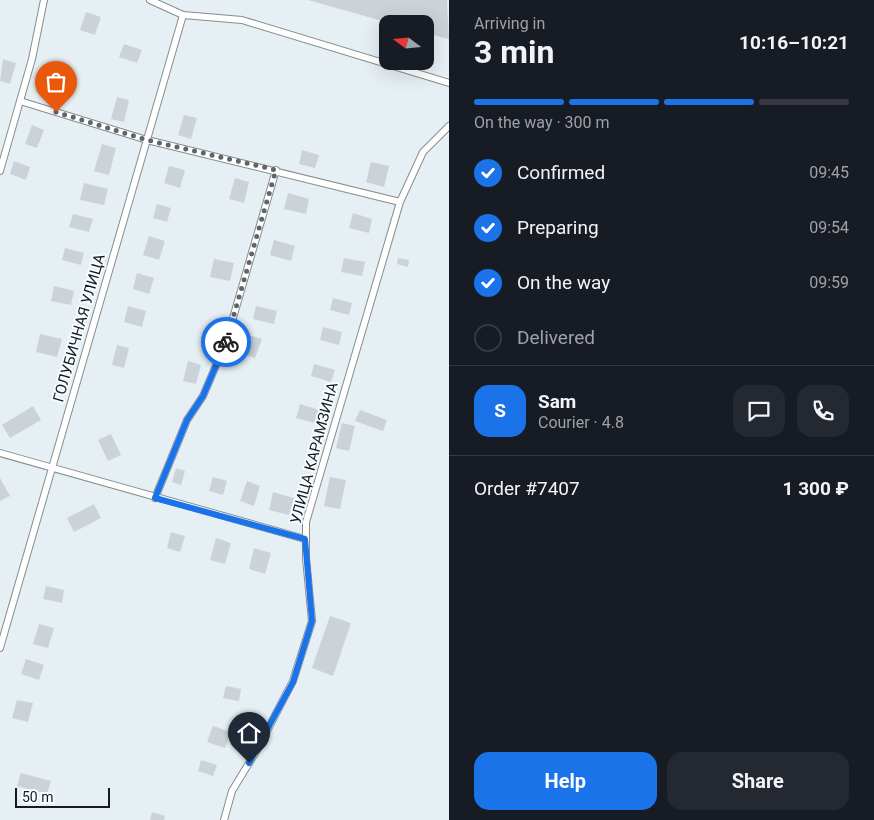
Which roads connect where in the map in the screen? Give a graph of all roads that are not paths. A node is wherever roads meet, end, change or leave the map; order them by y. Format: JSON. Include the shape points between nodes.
{"nodes":[{"id":1,"x":44,"y":0,"type":"edge"},
{"id":2,"x":150,"y":0,"type":"edge"},
{"id":3,"x":183,"y":15,"type":"junction"},
{"id":4,"x":449,"y":82,"type":"edge"},
{"id":5,"x":20,"y":101,"type":"junction"},
{"id":6,"x":449,"y":126,"type":"edge"},
{"id":7,"x":147,"y":140,"type":"junction"},
{"id":8,"x":276,"y":170,"type":"junction"},
{"id":9,"x":0,"y":171,"type":"edge"},
{"id":10,"x":400,"y":202,"type":"junction"},
{"id":11,"x":0,"y":453,"type":"edge"},
{"id":12,"x":52,"y":468,"type":"junction"},
{"id":13,"x":155,"y":498,"type":"junction"},
{"id":14,"x":305,"y":539,"type":"junction"},
{"id":15,"x":0,"y":648,"type":"edge"},
{"id":16,"x":224,"y":820,"type":"edge"}],
"edges":[{"from":1,"to":5,"type":"lane"},
{"from":2,"to":3,"type":"lane"},
{"from":3,"to":4,"type":"lane","via":[[242,20]]},
{"from":3,"to":7,"type":"lane","name":"ГОЛУБИЧНАЯ УЛИЦА"},
{"from":5,"to":7,"type":"lane"},
{"from":5,"to":9,"type":"lane"},
{"from":6,"to":10,"type":"lane","name":"УЛИЦА КАРАМЗИНА","via":[[423,152]]},
{"from":7,"to":8,"type":"lane"},
{"from":7,"to":12,"type":"lane","name":"ГОЛУБИЧНАЯ УЛИЦА"},
{"from":8,"to":10,"type":"lane"},
{"from":8,"to":13,"type":"lane","via":[[226,342],[203,396],[187,420]]},
{"from":10,"to":14,"type":"lane","name":"УЛИЦА КАРАМЗИНА","via":[[306,522]]},
{"from":11,"to":12,"type":"lane"},
{"from":12,"to":13,"type":"lane"},
{"from":12,"to":15,"type":"lane","name":"ГОЛУБИЧНАЯ УЛИЦА"},
{"from":13,"to":14,"type":"lane"},
{"from":14,"to":16,"type":"lane","name":"УЛИЦА КАРАМЗИНА","via":[[312,621],[293,682],[232,791]]}]}
